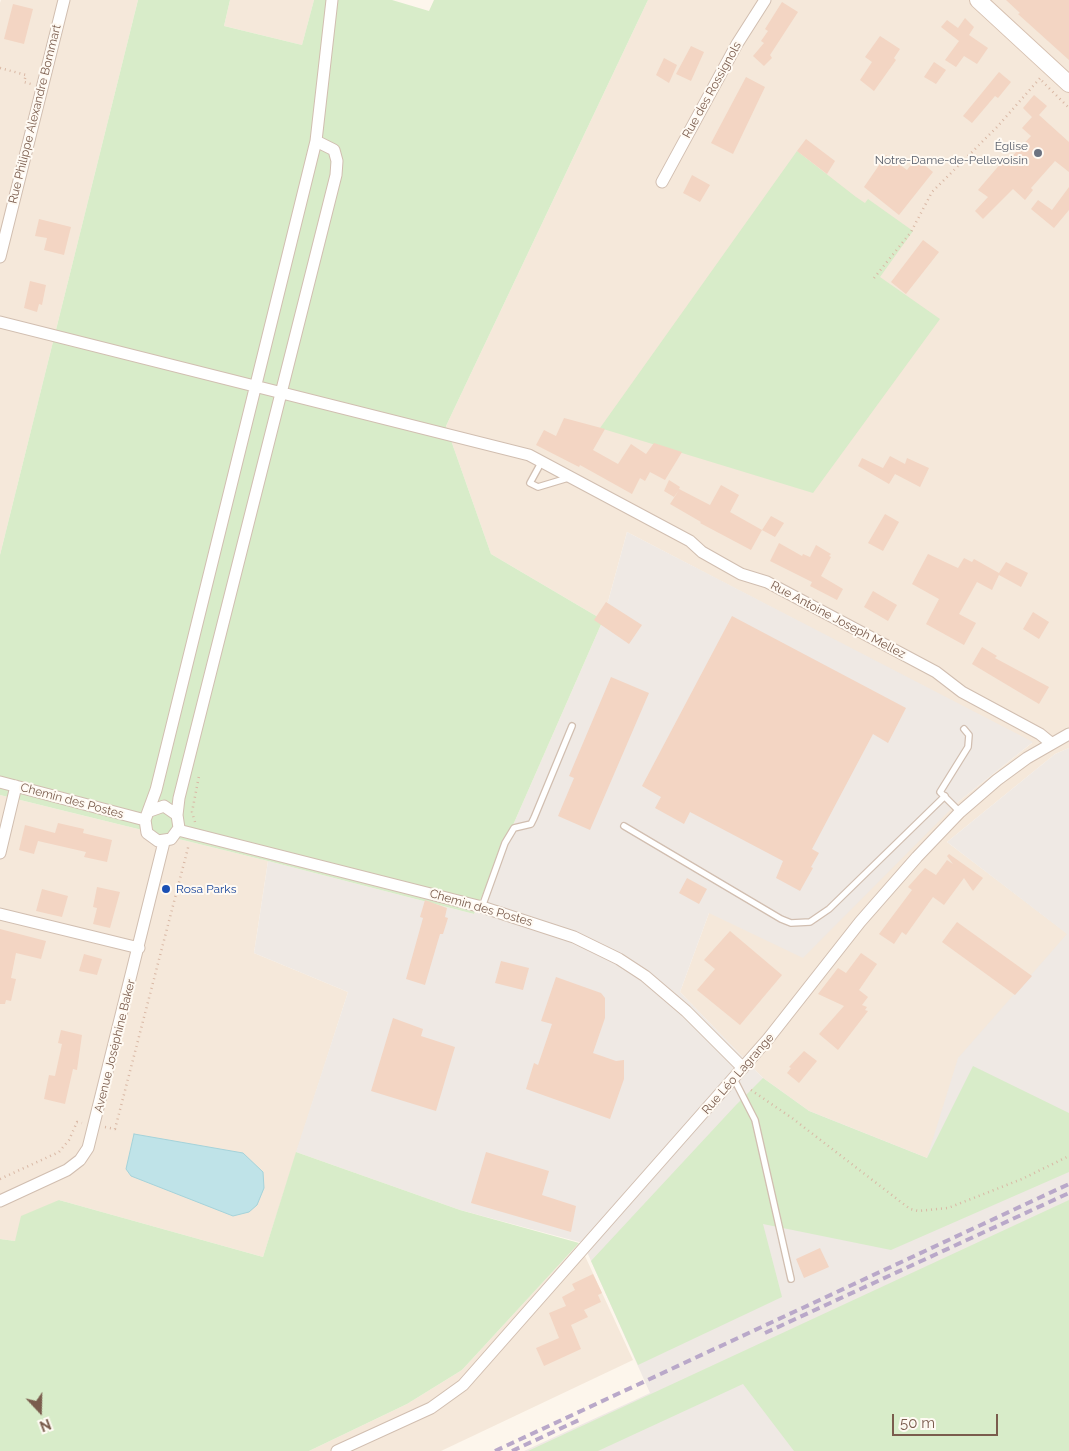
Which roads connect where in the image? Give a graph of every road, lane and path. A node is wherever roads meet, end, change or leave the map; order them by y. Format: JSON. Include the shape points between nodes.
{"nodes":[{"id":1,"x":64,"y":0,"type":"edge"},
{"id":2,"x":332,"y":0,"type":"edge"},
{"id":3,"x":765,"y":0,"type":"edge"},
{"id":4,"x":978,"y":0,"type":"edge"},
{"id":5,"x":1050,"y":67,"type":"junction"},
{"id":6,"x":0,"y":68,"type":"edge"},
{"id":7,"x":1069,"y":84,"type":"edge"},
{"id":8,"x":42,"y":86,"type":"junction"},
{"id":9,"x":316,"y":141,"type":"junction"},
{"id":10,"x":662,"y":182,"type":"dead end"},
{"id":11,"x":0,"y":258,"type":"edge"},
{"id":12,"x":874,"y":278,"type":"dead end"},
{"id":13,"x":0,"y":322,"type":"edge"},
{"id":14,"x":256,"y":386,"type":"junction"},
{"id":15,"x":280,"y":392,"type":"junction"},
{"id":16,"x":542,"y":461,"type":"junction"},
{"id":17,"x":572,"y":477,"type":"junction"},
{"id":18,"x":572,"y":726,"type":"dead end"},
{"id":19,"x":964,"y":729,"type":"dead end"},
{"id":20,"x":1069,"y":734,"type":"edge"},
{"id":21,"x":1051,"y":742,"type":"junction"},
{"id":22,"x":0,"y":782,"type":"edge"},
{"id":23,"x":16,"y":786,"type":"junction"},
{"id":24,"x":945,"y":796,"type":"junction"},
{"id":25,"x":960,"y":812,"type":"junction"},
{"id":26,"x":147,"y":815,"type":"junction"},
{"id":27,"x":177,"y":815,"type":"junction"},
{"id":28,"x":624,"y":826,"type":"dead end"},
{"id":29,"x":178,"y":830,"type":"junction"},
{"id":30,"x":164,"y":842,"type":"junction"},
{"id":31,"x":0,"y":853,"type":"edge"},
{"id":32,"x":482,"y":907,"type":"junction"},
{"id":33,"x":0,"y":914,"type":"edge"},
{"id":34,"x":139,"y":948,"type":"junction"},
{"id":35,"x":743,"y":1068,"type":"junction"},
{"id":36,"x":734,"y":1079,"type":"junction"},
{"id":37,"x":1069,"y":1156,"type":"edge"},
{"id":38,"x":0,"y":1201,"type":"edge"},
{"id":39,"x":791,"y":1279,"type":"dead end"},
{"id":40,"x":337,"y":1451,"type":"edge"}],
"edges":[{"from":1,"to":8,"type":"street","name":"Rue Philippe Alexandre Bommart"},
{"from":2,"to":9,"type":"street"},
{"from":3,"to":10,"type":"street","name":"Rue des Rossignols","via":[[737,44]]},
{"from":4,"to":5,"type":"main road"},
{"from":5,"to":7,"type":"main road"},
{"from":5,"to":12,"type":"path","via":[[997,127],[932,192],[911,232]]},
{"from":6,"to":8,"type":"path","via":[[26,75],[24,82]]},
{"from":8,"to":11,"type":"street","name":"Rue Philippe Alexandre Bommart"},
{"from":9,"to":14,"type":"street"},
{"from":9,"to":15,"type":"street","via":[[334,150],[337,170]]},
{"from":13,"to":14,"type":"street","name":"Rue Antoine Joseph Mellez"},
{"from":14,"to":15,"type":"street","name":"Rue Antoine Joseph Mellez"},
{"from":14,"to":26,"type":"street"},
{"from":15,"to":16,"type":"street","name":"Rue Antoine Joseph Mellez","via":[[518,451]]},
{"from":15,"to":27,"type":"street","via":[[178,798]]},
{"from":16,"to":17,"type":"street","name":"Rue Antoine Joseph Mellez"},
{"from":16,"to":17,"type":"lane","via":[[530,483],[538,487]]},
{"from":17,"to":21,"type":"street","name":"Rue Antoine Joseph Mellez","via":[[690,541],[702,552],[741,574],[767,582],[936,672],[962,692]]},
{"from":18,"to":32,"type":"lane","via":[[531,824],[514,828],[505,843]]},
{"from":19,"to":24,"type":"lane","via":[[969,734],[968,747],[940,792]]},
{"from":20,"to":21,"type":"street","name":"Rue Léo Lagrange"},
{"from":21,"to":25,"type":"street","name":"Rue Léo Lagrange","via":[[1010,769]]},
{"from":22,"to":23,"type":"street","name":"Chemin des Postes"},
{"from":23,"to":26,"type":"street","name":"Chemin des Postes"},
{"from":23,"to":31,"type":"street"},
{"from":24,"to":25,"type":"lane"},
{"from":24,"to":28,"type":"lane","via":[[829,909],[810,922],[791,923],[781,919]]},
{"from":25,"to":35,"type":"street","name":"Rue Léo Lagrange","via":[[878,900],[784,1021]]},
{"from":26,"to":27,"type":"street","via":[[164,806]]},
{"from":26,"to":30,"type":"street","via":[[145,828],[148,836]]},
{"from":27,"to":29,"type":"street","via":[[180,822]]},
{"from":29,"to":30,"type":"street","via":[[174,837]]},
{"from":29,"to":32,"type":"street","name":"Chemin des Postes"},
{"from":30,"to":34,"type":"street","name":"Avenue Joséphine Baker"},
{"from":32,"to":35,"type":"street","name":"Chemin des Postes","via":[[562,932],[619,959],[645,976],[686,1011]]},
{"from":33,"to":34,"type":"street"},
{"from":34,"to":38,"type":"street","name":"Avenue Joséphine Baker","via":[[94,1132],[86,1151],[62,1173]]},
{"from":35,"to":36,"type":"street","name":"Rue Léo Lagrange"},
{"from":36,"to":37,"type":"path","via":[[792,1118],[910,1209],[918,1211],[948,1208]]},
{"from":36,"to":39,"type":"lane","via":[[755,1120]]},
{"from":36,"to":40,"type":"street","name":"Rue Léo Lagrange","via":[[470,1377],[441,1402]]}]}
